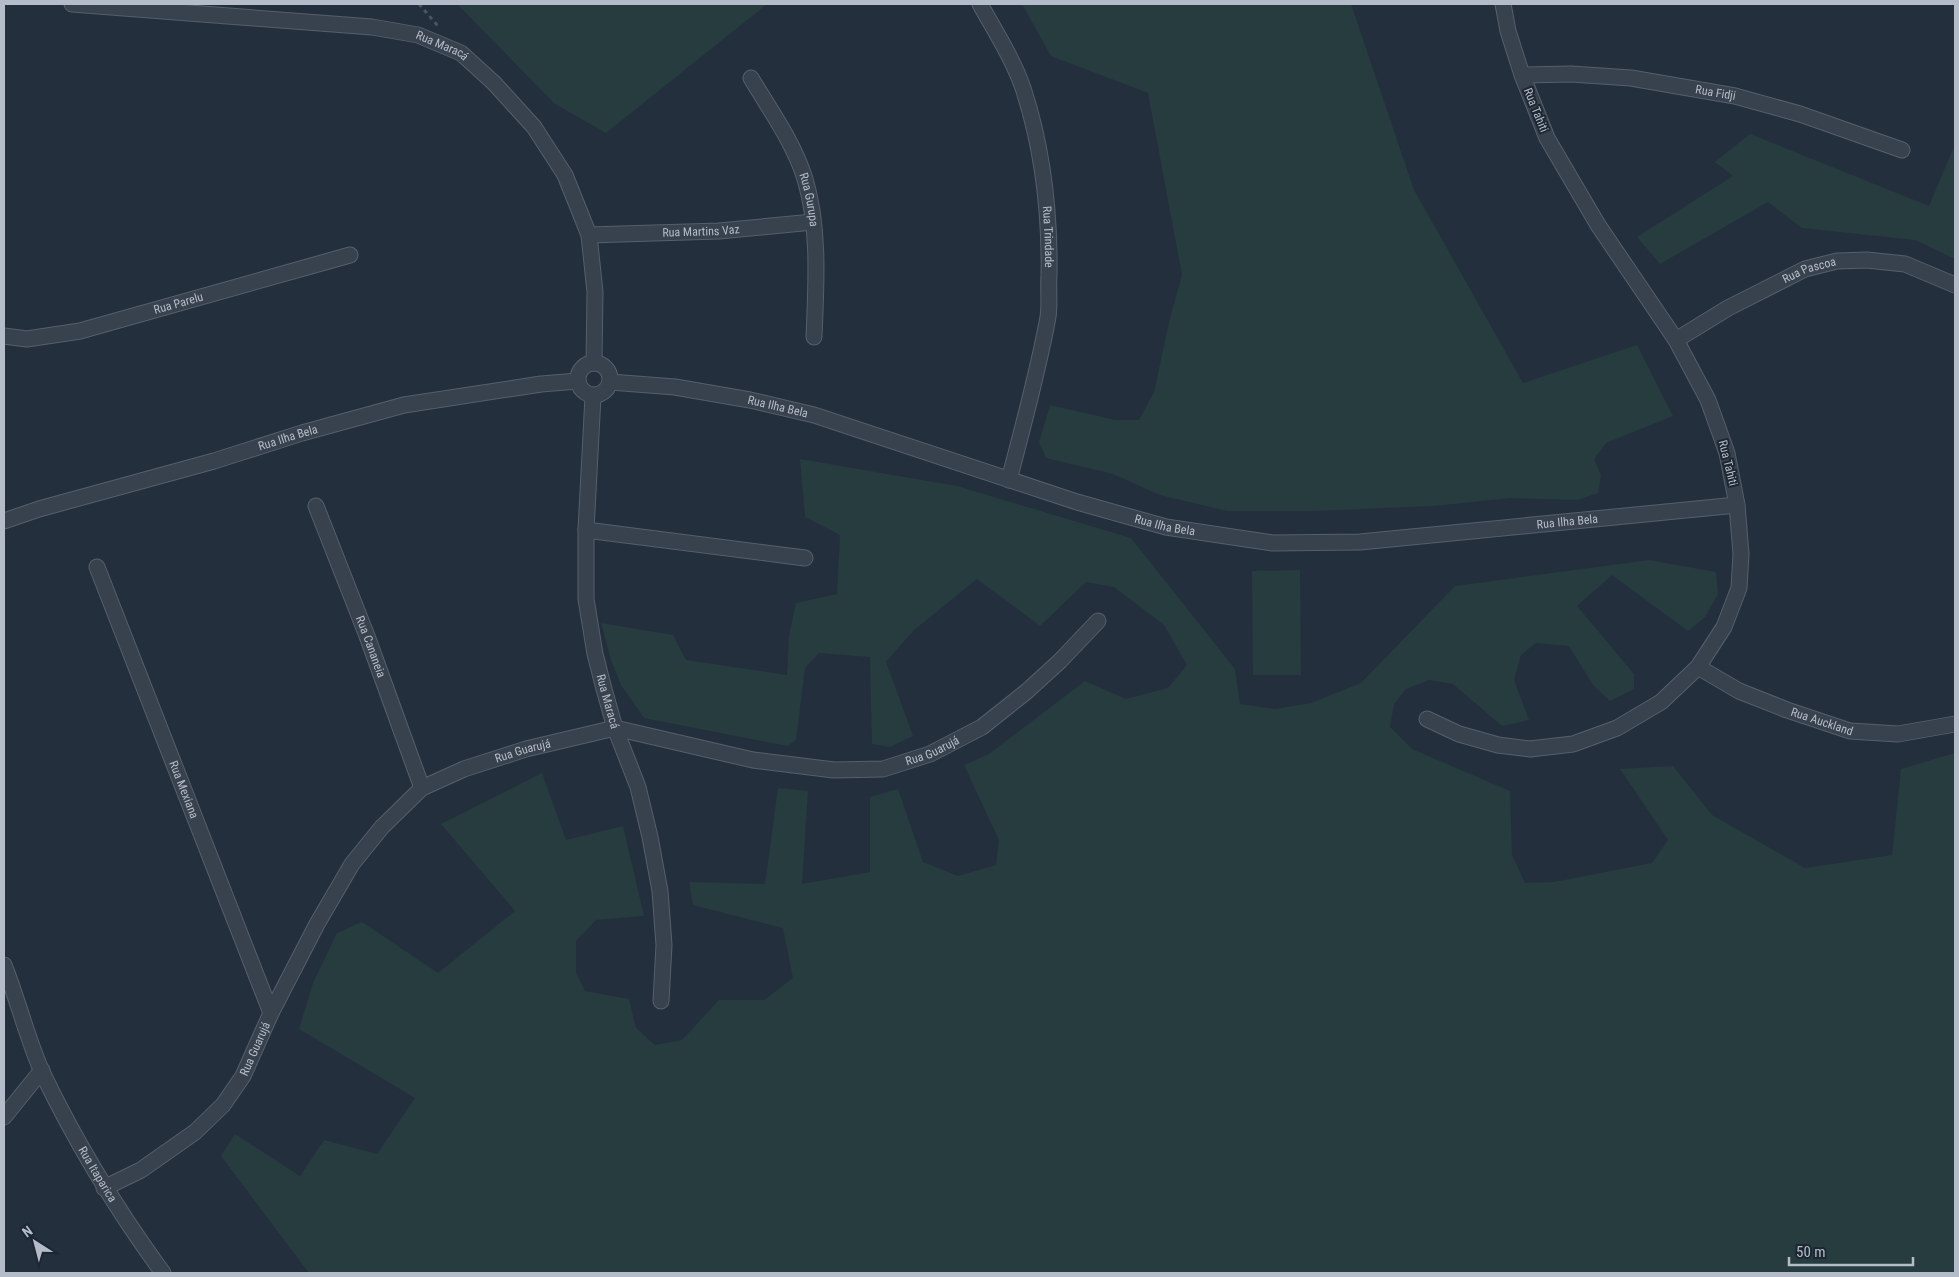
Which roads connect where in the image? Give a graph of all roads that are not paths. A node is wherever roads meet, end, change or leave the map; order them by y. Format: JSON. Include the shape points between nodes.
{"nodes":[{"id":1,"x":72,"y":4,"type":"edge"},
{"id":2,"x":980,"y":4,"type":"edge"},
{"id":3,"x":1503,"y":4,"type":"edge"},
{"id":4,"x":1522,"y":75,"type":"junction"},
{"id":5,"x":751,"y":78,"type":"dead end"},
{"id":6,"x":1902,"y":150,"type":"dead end"},
{"id":7,"x":813,"y":222,"type":"junction"},
{"id":8,"x":589,"y":235,"type":"junction"},
{"id":9,"x":350,"y":255,"type":"dead end"},
{"id":10,"x":1955,"y":285,"type":"edge"},
{"id":11,"x":4,"y":336,"type":"edge"},
{"id":12,"x":814,"y":336,"type":"dead end"},
{"id":13,"x":1676,"y":340,"type":"junction"},
{"id":14,"x":594,"y":363,"type":"junction"},
{"id":15,"x":578,"y":381,"type":"junction"},
{"id":16,"x":610,"y":382,"type":"junction"},
{"id":17,"x":593,"y":396,"type":"junction"},
{"id":18,"x":1008,"y":480,"type":"junction"},
{"id":19,"x":316,"y":506,"type":"dead end"},
{"id":20,"x":1737,"y":506,"type":"junction"},
{"id":21,"x":4,"y":521,"type":"edge"},
{"id":22,"x":586,"y":530,"type":"junction"},
{"id":23,"x":805,"y":558,"type":"dead end"},
{"id":24,"x":97,"y":567,"type":"dead end"},
{"id":25,"x":1098,"y":621,"type":"dead end"},
{"id":26,"x":1698,"y":667,"type":"junction"},
{"id":27,"x":1427,"y":719,"type":"dead end"},
{"id":28,"x":1955,"y":724,"type":"edge"},
{"id":29,"x":615,"y":728,"type":"junction"},
{"id":30,"x":422,"y":788,"type":"junction"},
{"id":31,"x":4,"y":965,"type":"edge"},
{"id":32,"x":661,"y":1001,"type":"dead end"},
{"id":33,"x":271,"y":1013,"type":"junction"},
{"id":34,"x":42,"y":1070,"type":"junction"},
{"id":35,"x":4,"y":1117,"type":"edge"},
{"id":36,"x":104,"y":1188,"type":"junction"},
{"id":37,"x":163,"y":1273,"type":"edge"}],
"edges":[{"from":1,"to":8,"type":"street","name":"Rua Maracá","via":[[372,28],[418,35],[461,53],[534,127],[565,175]]},
{"from":2,"to":18,"type":"street","name":"Rua Trindade","via":[[1022,86],[1044,176],[1050,240],[1048,315]]},
{"from":3,"to":4,"type":"street","name":"Rua Tahiti"},
{"from":4,"to":6,"type":"street","name":"Rua Fidji","via":[[1631,78],[1735,96],[1800,114]]},
{"from":4,"to":13,"type":"street","name":"Rua Tahiti","via":[[1547,138],[1598,225]]},
{"from":5,"to":7,"type":"street","name":"Rua Gurupa","via":[[792,146],[805,180]]},
{"from":7,"to":8,"type":"street","name":"Rua Martins Vaz","via":[[719,231]]},
{"from":7,"to":12,"type":"street","name":"Rua Gurupa","via":[[817,268]]},
{"from":8,"to":14,"type":"street","name":"Rua Maracá","via":[[595,292]]},
{"from":9,"to":11,"type":"street","name":"Rua Parelu","via":[[80,331],[27,339]]},
{"from":10,"to":13,"type":"street","name":"Rua Pascoa","via":[[1905,264],[1837,261],[1805,269],[1728,308]]},
{"from":13,"to":20,"type":"street","name":"Rua Tahiti","via":[[1708,400],[1727,453]]},
{"from":14,"to":15,"type":"street","via":[[584,366]]},
{"from":14,"to":16,"type":"street","via":[[605,367]]},
{"from":15,"to":17,"type":"street","via":[[582,390]]},
{"from":15,"to":21,"type":"street","name":"Rua Ilha Bela","via":[[404,405]]},
{"from":16,"to":17,"type":"street","via":[[605,392]]},
{"from":16,"to":18,"type":"street","name":"Rua Ilha Bela","via":[[676,387],[814,415]]},
{"from":17,"to":22,"type":"street","name":"Rua Maracá"},
{"from":18,"to":20,"type":"street","name":"Rua Ilha Bela","via":[[1166,527],[1273,543],[1360,542]]},
{"from":19,"to":30,"type":"street","name":"Rua Cananeia"},
{"from":20,"to":26,"type":"street","name":"Rua Tahiti","via":[[1741,554],[1739,588],[1724,627]]},
{"from":22,"to":23,"type":"street"},
{"from":22,"to":29,"type":"street","name":"Rua Maracá","via":[[586,599],[595,654]]},
{"from":24,"to":33,"type":"street","name":"Rua Mexiana"},
{"from":25,"to":29,"type":"street","name":"Rua Guarujá","via":[[1060,661],[982,727],[930,754],[883,769],[834,770],[753,760]]},
{"from":26,"to":27,"type":"street","name":"Rua Tahiti","via":[[1661,702],[1617,728],[1573,744],[1530,749],[1498,745],[1460,734]]},
{"from":26,"to":28,"type":"street","name":"Rua Auckland","via":[[1739,691],[1850,731],[1898,734]]},
{"from":29,"to":30,"type":"street","name":"Rua Guarujá","via":[[517,752],[464,769]]},
{"from":29,"to":32,"type":"street","name":"Rua Maracá","via":[[638,787],[660,891],[664,945]]},
{"from":30,"to":33,"type":"street","name":"Rua Guarujá","via":[[382,827],[352,864]]},
{"from":31,"to":34,"type":"street","name":"Rua Itaparica"},
{"from":33,"to":36,"type":"street","name":"Rua Guarujá","via":[[243,1076],[223,1105],[195,1132],[141,1170]]},
{"from":34,"to":35,"type":"street"},
{"from":34,"to":36,"type":"street","name":"Rua Itaparica"},
{"from":36,"to":37,"type":"street","name":"Rua Itaparica"}]}
